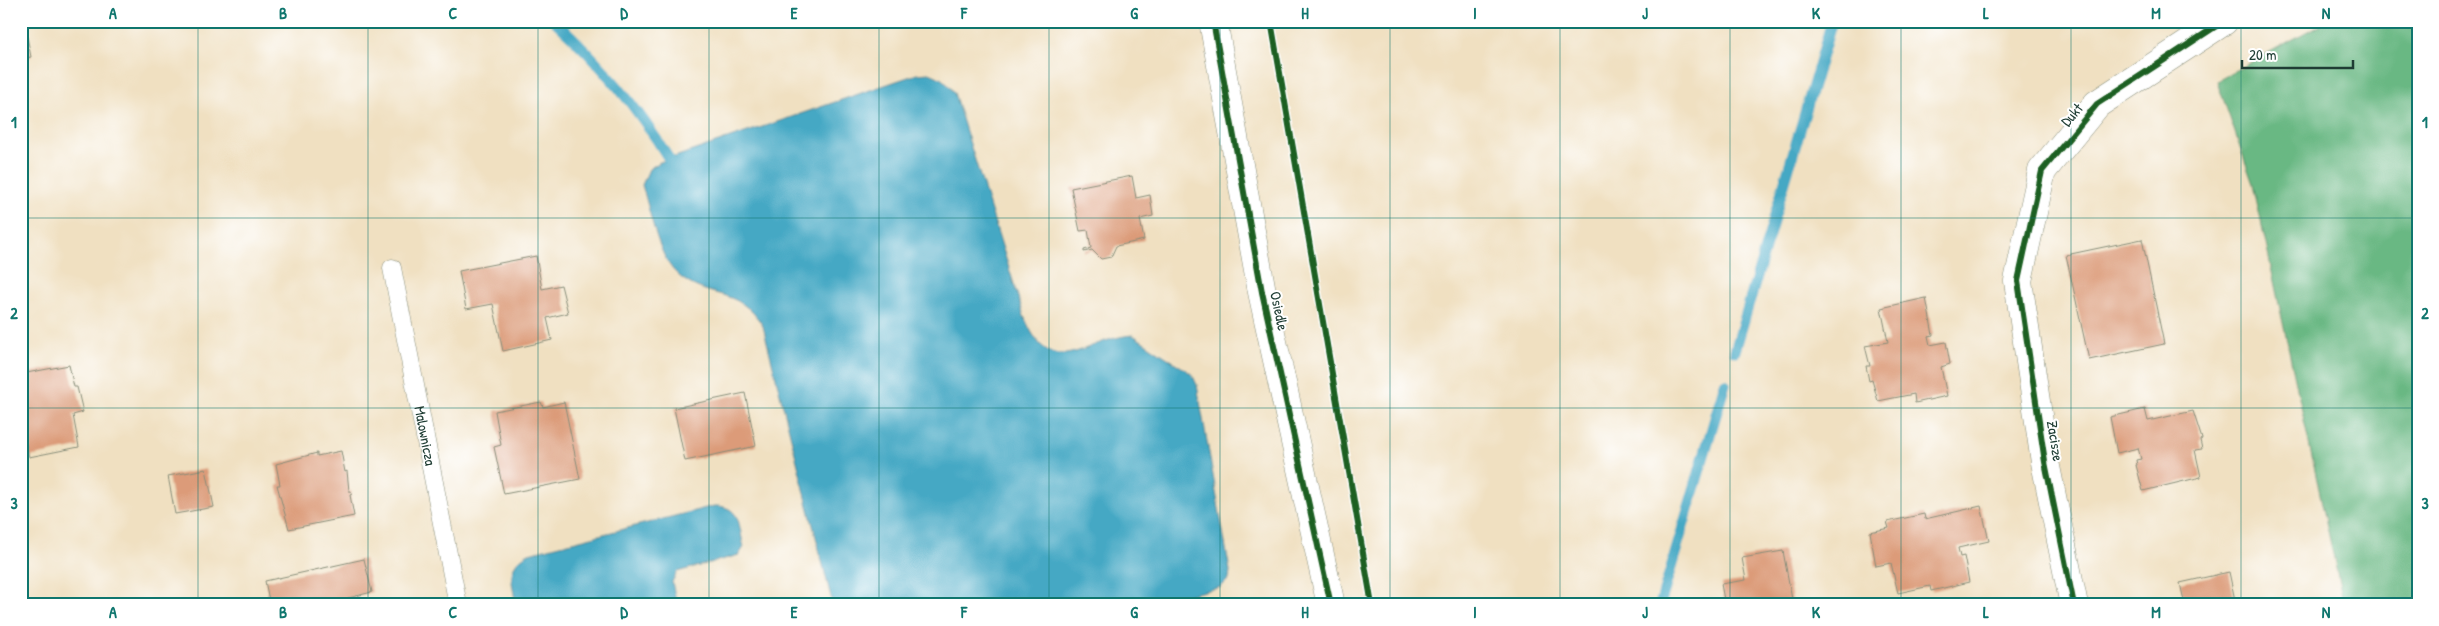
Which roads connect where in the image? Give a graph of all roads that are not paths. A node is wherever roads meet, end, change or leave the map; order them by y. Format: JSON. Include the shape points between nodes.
{"nodes":[{"id":1,"x":1213,"y":21,"type":"edge"},
{"id":2,"x":2224,"y":21,"type":"edge"},
{"id":3,"x":392,"y":268,"type":"dead end"},
{"id":4,"x":2018,"y":281,"type":"joint"},
{"id":5,"x":458,"y":605,"type":"edge"},
{"id":6,"x":1331,"y":605,"type":"edge"},
{"id":7,"x":2074,"y":605,"type":"edge"}],
"edges":[{"from":1,"to":6,"type":"street","name":"Osiedle","via":[[1262,292]]},
{"from":2,"to":4,"type":"street","name":"Dukt","via":[[2097,104],[2042,171]]},
{"from":3,"to":5,"type":"lane","name":"Malownicza"},
{"from":4,"to":7,"type":"street","name":"Zacisze","via":[[2045,462]]}]}
